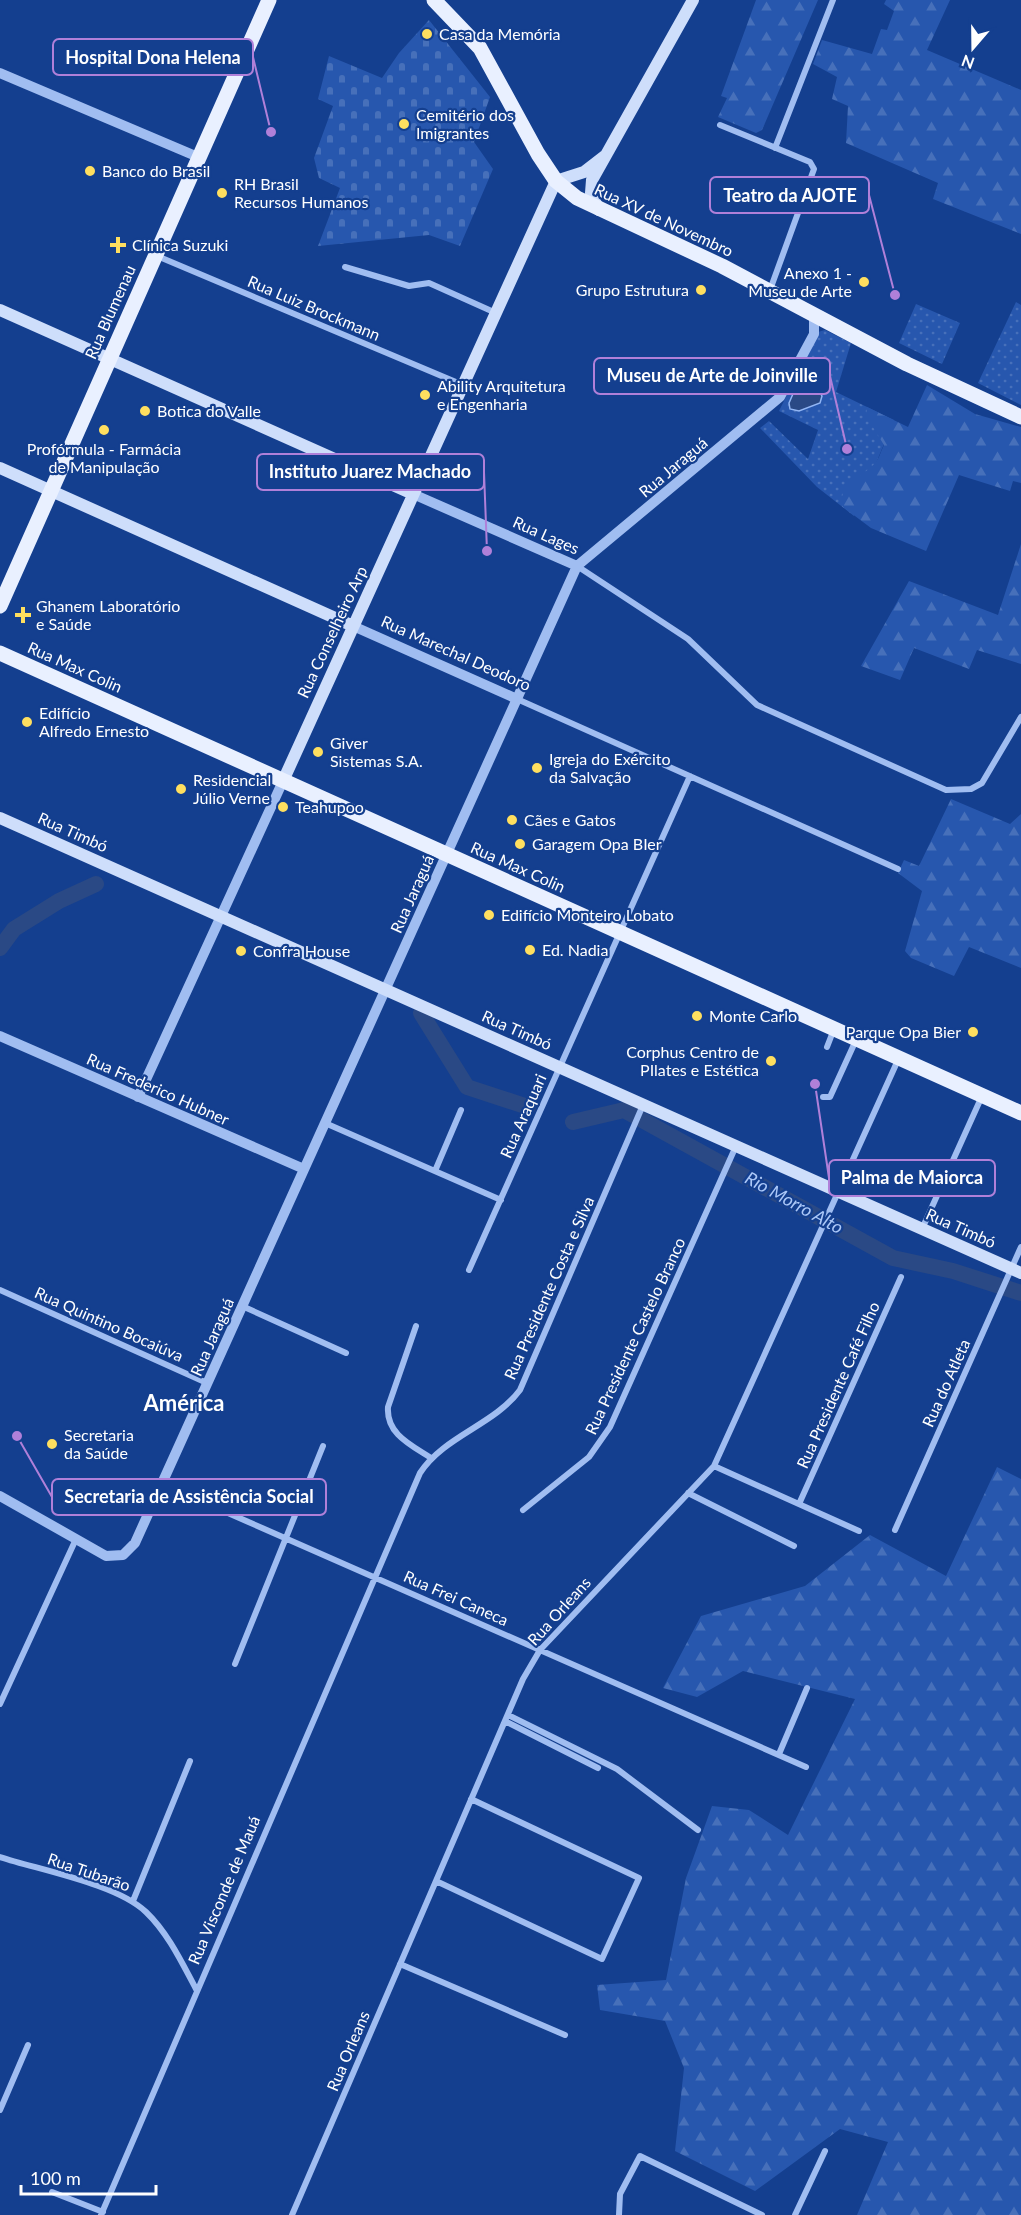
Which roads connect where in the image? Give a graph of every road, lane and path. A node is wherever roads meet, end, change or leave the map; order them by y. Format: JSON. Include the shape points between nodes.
{"nodes":[{"id":1,"x":434,"y":0,"type":"edge"},
{"id":2,"x":693,"y":0,"type":"edge"},
{"id":3,"x":833,"y":0,"type":"edge"},
{"id":4,"x":266,"y":1,"type":"edge"},
{"id":5,"x":0,"y":73,"type":"edge"},
{"id":6,"x":720,"y":125,"type":"dead end"},
{"id":7,"x":776,"y":148,"type":"junction"},
{"id":8,"x":606,"y":155,"type":"junction"},
{"id":9,"x":198,"y":157,"type":"junction"},
{"id":10,"x":556,"y":181,"type":"junction"},
{"id":11,"x":599,"y":211,"type":"junction"},
{"id":12,"x":155,"y":255,"type":"junction"},
{"id":13,"x":345,"y":267,"type":"dead end"},
{"id":14,"x":770,"y":291,"type":"junction"},
{"id":15,"x":0,"y":310,"type":"edge"},
{"id":16,"x":496,"y":313,"type":"junction"},
{"id":17,"x":814,"y":314,"type":"junction"},
{"id":18,"x":109,"y":358,"type":"junction"},
{"id":19,"x":463,"y":385,"type":"junction"},
{"id":20,"x":1021,"y":417,"type":"edge"},
{"id":21,"x":0,"y":468,"type":"edge"},
{"id":22,"x":51,"y":491,"type":"junction"},
{"id":23,"x":414,"y":494,"type":"junction"},
{"id":24,"x":577,"y":566,"type":"junction"},
{"id":25,"x":0,"y":606,"type":"edge"},
{"id":26,"x":353,"y":626,"type":"junction"},
{"id":27,"x":0,"y":653,"type":"edge"},
{"id":28,"x":517,"y":699,"type":"junction"},
{"id":29,"x":1021,"y":717,"type":"edge"},
{"id":30,"x":690,"y":776,"type":"junction"},
{"id":31,"x":282,"y":781,"type":"junction"},
{"id":32,"x":0,"y":818,"type":"edge"},
{"id":33,"x":446,"y":854,"type":"junction"},
{"id":34,"x":898,"y":869,"type":"dead end"},
{"id":35,"x":221,"y":916,"type":"junction"},
{"id":36,"x":620,"y":933,"type":"junction"},
{"id":37,"x":385,"y":989,"type":"junction"},
{"id":38,"x":834,"y":1029,"type":"junction"},
{"id":39,"x":0,"y":1036,"type":"edge"},
{"id":40,"x":857,"y":1039,"type":"junction"},
{"id":41,"x":826,"y":1047,"type":"dead end"},
{"id":42,"x":899,"y":1058,"type":"junction"},
{"id":43,"x":560,"y":1067,"type":"junction"},
{"id":44,"x":982,"y":1096,"type":"junction"},
{"id":45,"x":138,"y":1097,"type":"junction"},
{"id":46,"x":823,"y":1097,"type":"dead end"},
{"id":47,"x":642,"y":1108,"type":"junction"},
{"id":48,"x":461,"y":1110,"type":"dead end"},
{"id":49,"x":1021,"y":1113,"type":"edge"},
{"id":50,"x":325,"y":1123,"type":"junction"},
{"id":51,"x":734,"y":1152,"type":"junction"},
{"id":52,"x":304,"y":1169,"type":"junction"},
{"id":53,"x":435,"y":1171,"type":"junction"},
{"id":54,"x":838,"y":1192,"type":"junction"},
{"id":55,"x":501,"y":1200,"type":"junction"},
{"id":56,"x":922,"y":1229,"type":"junction"},
{"id":57,"x":1021,"y":1247,"type":"edge"},
{"id":58,"x":470,"y":1270,"type":"dead end"},
{"id":59,"x":1014,"y":1272,"type":"edge"},
{"id":60,"x":901,"y":1277,"type":"dead end"},
{"id":61,"x":0,"y":1290,"type":"edge"},
{"id":62,"x":242,"y":1306,"type":"junction"},
{"id":63,"x":416,"y":1326,"type":"dead end"},
{"id":64,"x":346,"y":1353,"type":"dead end"},
{"id":65,"x":207,"y":1383,"type":"junction"},
{"id":66,"x":323,"y":1446,"type":"dead end"},
{"id":67,"x":430,"y":1458,"type":"junction"},
{"id":68,"x":714,"y":1466,"type":"junction"},
{"id":69,"x":162,"y":1484,"type":"junction"},
{"id":70,"x":688,"y":1493,"type":"junction"},
{"id":71,"x":0,"y":1496,"type":"edge"},
{"id":72,"x":799,"y":1504,"type":"junction"},
{"id":73,"x":523,"y":1510,"type":"dead end"},
{"id":74,"x":895,"y":1530,"type":"dead end"},
{"id":75,"x":859,"y":1531,"type":"dead end"},
{"id":76,"x":286,"y":1538,"type":"junction"},
{"id":77,"x":76,"y":1539,"type":"junction"},
{"id":78,"x":794,"y":1546,"type":"dead end"},
{"id":79,"x":374,"y":1577,"type":"junction"},
{"id":80,"x":540,"y":1650,"type":"junction"},
{"id":81,"x":235,"y":1664,"type":"dead end"},
{"id":82,"x":807,"y":1688,"type":"dead end"},
{"id":83,"x":0,"y":1704,"type":"edge"},
{"id":84,"x":506,"y":1718,"type":"junction"},
{"id":85,"x":779,"y":1754,"type":"junction"},
{"id":86,"x":190,"y":1761,"type":"dead end"},
{"id":87,"x":806,"y":1767,"type":"dead end"},
{"id":88,"x":598,"y":1768,"type":"dead end"},
{"id":89,"x":471,"y":1799,"type":"junction"},
{"id":90,"x":699,"y":1830,"type":"dead end"},
{"id":91,"x":0,"y":1857,"type":"edge"},
{"id":92,"x":436,"y":1881,"type":"junction"},
{"id":93,"x":133,"y":1901,"type":"junction"},
{"id":94,"x":400,"y":1964,"type":"junction"},
{"id":95,"x":196,"y":1989,"type":"junction"},
{"id":96,"x":565,"y":2035,"type":"dead end"},
{"id":97,"x":28,"y":2044,"type":"dead end"},
{"id":98,"x":0,"y":2110,"type":"edge"},
{"id":99,"x":825,"y":2151,"type":"dead end"},
{"id":100,"x":52,"y":2192,"type":"dead end"},
{"id":101,"x":102,"y":2213,"type":"edge"},
{"id":102,"x":292,"y":2215,"type":"edge"},
{"id":103,"x":619,"y":2215,"type":"edge"},
{"id":104,"x":762,"y":2215,"type":"edge"},
{"id":105,"x":795,"y":2215,"type":"edge"}],
"edges":[{"from":1,"to":10,"type":"main road","name":"Rua XV de Novembro","via":[[480,48]]},
{"from":2,"to":8,"type":"main road"},
{"from":3,"to":7,"type":"street"},
{"from":4,"to":9,"type":"main road","name":"Rua Blumenau"},
{"from":5,"to":9,"type":"street"},
{"from":6,"to":7,"type":"street"},
{"from":7,"to":14,"type":"street","via":[[810,162],[814,169]]},
{"from":8,"to":10,"type":"main road","via":[[584,172]]},
{"from":8,"to":11,"type":"main road","via":[[590,187]]},
{"from":9,"to":12,"type":"main road","name":"Rua Blumenau"},
{"from":10,"to":11,"type":"main road","name":"Rua XV de Novembro"},
{"from":10,"to":16,"type":"main road","name":"Rua Conselheiro Arp"},
{"from":11,"to":14,"type":"main road","name":"Rua XV de Novembro"},
{"from":12,"to":18,"type":"main road","name":"Rua Blumenau"},
{"from":12,"to":19,"type":"street","name":"Rua Luiz Brockmann"},
{"from":13,"to":16,"type":"street","via":[[409,286],[429,283]]},
{"from":14,"to":17,"type":"main road","name":"Rua XV de Novembro"},
{"from":15,"to":18,"type":"main road","name":"Rua Lages"},
{"from":16,"to":19,"type":"main road","name":"Rua Conselheiro Arp"},
{"from":17,"to":20,"type":"main road","name":"Rua XV de Novembro","via":[[907,364]]},
{"from":17,"to":24,"type":"street","name":"Rua Jaraguá","via":[[814,334],[780,397]]},
{"from":18,"to":22,"type":"main road","name":"Rua Blumenau"},
{"from":18,"to":23,"type":"main road","name":"Rua Lages"},
{"from":19,"to":23,"type":"main road","name":"Rua Conselheiro Arp"},
{"from":21,"to":22,"type":"main road","name":"Rua Marechal Deodoro"},
{"from":22,"to":25,"type":"main road","name":"Rua Blumenau"},
{"from":22,"to":26,"type":"main road","name":"Rua Marechal Deodoro"},
{"from":23,"to":24,"type":"street","name":"Rua Lages"},
{"from":23,"to":26,"type":"main road","name":"Rua Conselheiro Arp"},
{"from":24,"to":28,"type":"street","name":"Rua Jaraguá"},
{"from":24,"to":29,"type":"street","name":"Rua Lages","via":[[688,639],[757,705],[946,790],[971,789],[982,783]]},
{"from":26,"to":28,"type":"street","name":"Rua Marechal Deodoro"},
{"from":26,"to":31,"type":"main road","name":"Rua Conselheiro Arp"},
{"from":27,"to":31,"type":"main road","name":"Rua Max Colin"},
{"from":28,"to":30,"type":"street","name":"Rua Marechal Deodoro"},
{"from":28,"to":33,"type":"street","name":"Rua Jaraguá"},
{"from":30,"to":34,"type":"street","name":"Rua Marechal Deodoro"},
{"from":30,"to":36,"type":"street","name":"Rua Araquari"},
{"from":31,"to":33,"type":"main road","name":"Rua Max Colin"},
{"from":31,"to":35,"type":"street","name":"Rua Conselheiro Arp"},
{"from":32,"to":35,"type":"main road","name":"Rua Timbó"},
{"from":33,"to":36,"type":"main road","name":"Rua Max Colin"},
{"from":33,"to":37,"type":"street","name":"Rua Jaraguá"},
{"from":35,"to":37,"type":"main road","name":"Rua Timbó"},
{"from":35,"to":45,"type":"street","name":"Rua Conselheiro Arp"},
{"from":36,"to":38,"type":"main road","name":"Rua Max Colin"},
{"from":36,"to":43,"type":"street","name":"Rua Araquari"},
{"from":37,"to":43,"type":"main road","name":"Rua Timbó"},
{"from":37,"to":50,"type":"street","name":"Rua Jaraguá"},
{"from":38,"to":40,"type":"main road","name":"Rua Max Colin"},
{"from":38,"to":41,"type":"street"},
{"from":39,"to":45,"type":"street","name":"Rua Frederico Hubner"},
{"from":40,"to":42,"type":"main road","name":"Rua Max Colin"},
{"from":40,"to":46,"type":"street","via":[[830,1097]]},
{"from":42,"to":44,"type":"main road","name":"Rua Max Colin"},
{"from":42,"to":54,"type":"street","name":"Rua Orleans"},
{"from":43,"to":47,"type":"main road","name":"Rua Timbó"},
{"from":43,"to":55,"type":"street","name":"Rua Araquari"},
{"from":44,"to":49,"type":"main road","name":"Rua Max Colin"},
{"from":44,"to":56,"type":"street"},
{"from":45,"to":52,"type":"street","name":"Rua Frederico Hubner"},
{"from":47,"to":51,"type":"main road","name":"Rua Timbó"},
{"from":47,"to":67,"type":"street","name":"Rua Presidente Costa e Silva","via":[[520,1390],[507,1404]]},
{"from":48,"to":53,"type":"street"},
{"from":50,"to":52,"type":"street","name":"Rua Jaraguá"},
{"from":50,"to":53,"type":"street"},
{"from":51,"to":54,"type":"main road","name":"Rua Timbó"},
{"from":51,"to":73,"type":"street","name":"Rua Presidente Castelo Branco","via":[[610,1427],[589,1457]]},
{"from":52,"to":62,"type":"street","name":"Rua Jaraguá"},
{"from":53,"to":55,"type":"street"},
{"from":54,"to":56,"type":"main road","name":"Rua Timbó"},
{"from":54,"to":68,"type":"street","name":"Rua Orleans"},
{"from":55,"to":58,"type":"street","name":"Rua Araquari"},
{"from":56,"to":59,"type":"main road","name":"Rua Timbó"},
{"from":57,"to":59,"type":"street","name":"Rua do Atleta"},
{"from":59,"to":74,"type":"street","name":"Rua do Atleta","via":[[998,1298]]},
{"from":60,"to":72,"type":"street","name":"Rua Presidente Café Filho"},
{"from":61,"to":65,"type":"street","name":"Rua Quintino Bocaiúva"},
{"from":62,"to":64,"type":"street"},
{"from":62,"to":65,"type":"street","name":"Rua Jaraguá"},
{"from":63,"to":67,"type":"street","via":[[388,1417],[398,1436]]},
{"from":65,"to":69,"type":"street","name":"Rua Jaraguá"},
{"from":66,"to":76,"type":"street"},
{"from":67,"to":79,"type":"street","name":"Rua Presidente Costa e Silva","via":[[417,1478]]},
{"from":68,"to":70,"type":"street","name":"Rua Orleans"},
{"from":68,"to":72,"type":"street"},
{"from":69,"to":76,"type":"street","name":"Rua Frei Caneca"},
{"from":69,"to":77,"type":"street","name":"Rua Jaraguá","via":[[135,1543],[123,1555],[106,1556]]},
{"from":70,"to":78,"type":"street"},
{"from":70,"to":80,"type":"street","name":"Rua Orleans"},
{"from":71,"to":77,"type":"street"},
{"from":72,"to":75,"type":"street"},
{"from":76,"to":79,"type":"street","name":"Rua Frei Caneca"},
{"from":76,"to":81,"type":"street"},
{"from":77,"to":83,"type":"street"},
{"from":79,"to":80,"type":"street","name":"Rua Frei Caneca"},
{"from":79,"to":95,"type":"street","name":"Rua Visconde de Mauá"},
{"from":80,"to":84,"type":"street","name":"Rua Orleans"},
{"from":80,"to":85,"type":"street","name":"Rua Frei Caneca"},
{"from":82,"to":85,"type":"street"},
{"from":84,"to":88,"type":"street"},
{"from":84,"to":89,"type":"street","name":"Rua Orleans"},
{"from":84,"to":90,"type":"street","via":[[617,1770]]},
{"from":85,"to":87,"type":"street","name":"Rua Frei Caneca"},
{"from":86,"to":93,"type":"street"},
{"from":89,"to":92,"type":"street","name":"Rua Orleans"},
{"from":89,"to":92,"type":"street","via":[[639,1878],[602,1959]]},
{"from":91,"to":93,"type":"street","name":"Rua Tubarão"},
{"from":92,"to":94,"type":"street","name":"Rua Orleans"},
{"from":93,"to":95,"type":"street","name":"Rua Tubarão","via":[[165,1934]]},
{"from":94,"to":96,"type":"street"},
{"from":94,"to":102,"type":"street","name":"Rua Orleans"},
{"from":95,"to":101,"type":"street","name":"Rua Visconde de Mauá"},
{"from":97,"to":98,"type":"street"},
{"from":99,"to":105,"type":"street"},
{"from":100,"to":101,"type":"street"},
{"from":103,"to":104,"type":"street","via":[[620,2194],[640,2156]]}]}
